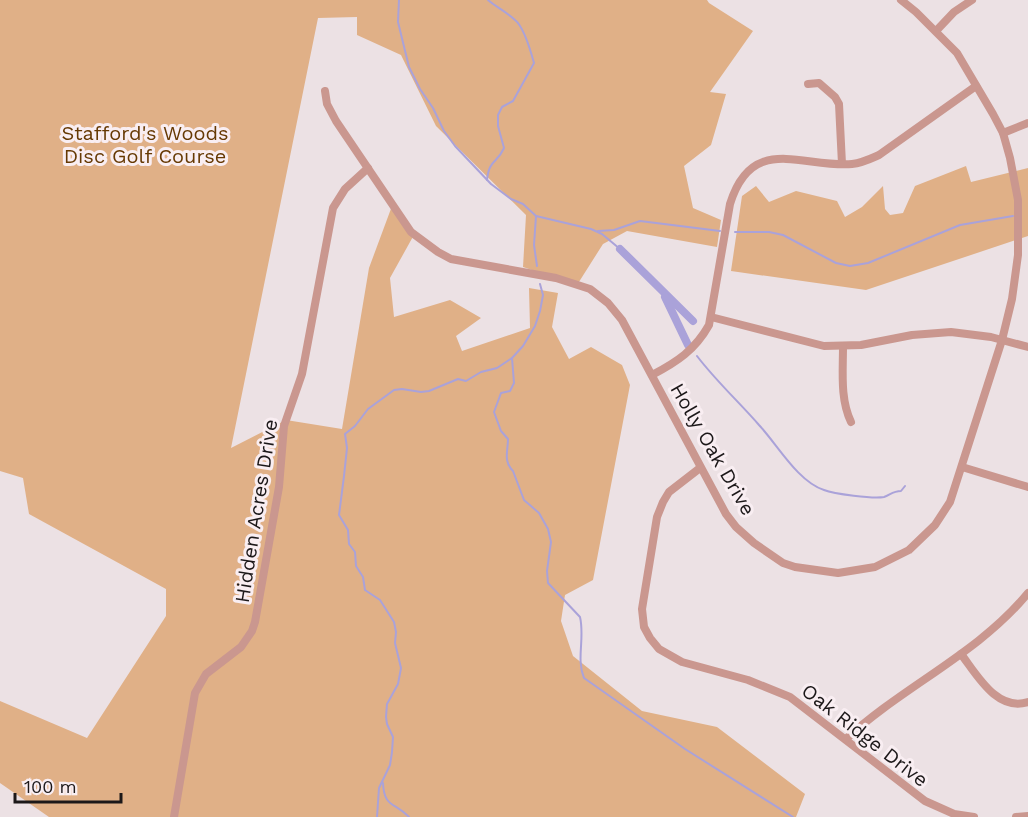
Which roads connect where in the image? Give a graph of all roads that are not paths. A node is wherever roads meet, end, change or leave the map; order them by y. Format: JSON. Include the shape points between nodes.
{"nodes":[{"id":1,"x":901,"y":0,"type":"edge"},
{"id":2,"x":972,"y":0,"type":"edge"},
{"id":3,"x":936,"y":31,"type":"junction"},
{"id":4,"x":808,"y":84,"type":"dead end"},
{"id":5,"x":976,"y":86,"type":"junction"},
{"id":6,"x":325,"y":92,"type":"dead end"},
{"id":7,"x":1028,"y":123,"type":"edge"},
{"id":8,"x":1003,"y":133,"type":"junction"},
{"id":9,"x":842,"y":164,"type":"junction"},
{"id":10,"x":368,"y":168,"type":"junction"},
{"id":11,"x":711,"y":317,"type":"junction"},
{"id":12,"x":1002,"y":340,"type":"junction"},
{"id":13,"x":843,"y":346,"type":"junction"},
{"id":14,"x":1028,"y":347,"type":"edge"},
{"id":15,"x":652,"y":375,"type":"junction"},
{"id":16,"x":851,"y":422,"type":"dead end"},
{"id":17,"x":962,"y":467,"type":"junction"},
{"id":18,"x":700,"y":468,"type":"junction"},
{"id":19,"x":1028,"y":487,"type":"edge"},
{"id":20,"x":1028,"y":593,"type":"edge"},
{"id":21,"x":961,"y":654,"type":"junction"},
{"id":22,"x":1028,"y":702,"type":"edge"},
{"id":23,"x":846,"y":739,"type":"junction"},
{"id":24,"x":1028,"y":816,"type":"edge"},
{"id":25,"x":174,"y":817,"type":"edge"},
{"id":26,"x":974,"y":817,"type":"edge"},
{"id":27,"x":1016,"y":817,"type":"edge"}],
"edges":[{"from":1,"to":3,"type":"street","name":"Holly Oak Drive"},
{"from":2,"to":3,"type":"street"},
{"from":3,"to":5,"type":"street","name":"Holly Oak Drive","via":[[957,53]]},
{"from":4,"to":9,"type":"street","via":[[819,83],[839,105]]},
{"from":5,"to":8,"type":"street","name":"Holly Oak Drive"},
{"from":5,"to":9,"type":"street","via":[[879,155],[855,164]]},
{"from":6,"to":10,"type":"street","name":"Holly Oak Drive","via":[[336,121]]},
{"from":7,"to":8,"type":"street"},
{"from":8,"to":12,"type":"street","name":"Holly Oak Drive","via":[[1018,200],[1018,255]]},
{"from":9,"to":11,"type":"street","via":[[786,158],[762,161],[748,172],[730,204]]},
{"from":10,"to":15,"type":"street","name":"Holly Oak Drive","via":[[411,232],[438,252],[461,261],[556,278],[599,296],[622,320]]},
{"from":10,"to":25,"type":"street","name":"Hidden Acres Drive","via":[[345,189],[333,208],[302,374],[284,426],[279,488],[255,622],[240,647],[206,674],[195,693]]},
{"from":11,"to":13,"type":"street","via":[[806,343]]},
{"from":11,"to":15,"type":"street","via":[[702,338],[690,351]]},
{"from":12,"to":13,"type":"street","via":[[951,332]]},
{"from":12,"to":14,"type":"street"},
{"from":12,"to":17,"type":"street","name":"Holly Oak Drive"},
{"from":13,"to":16,"type":"street","via":[[844,397]]},
{"from":15,"to":18,"type":"street","name":"Holly Oak Drive"},
{"from":17,"to":18,"type":"street","name":"Holly Oak Drive","via":[[950,502],[924,537],[887,562],[848,573],[795,567],[769,554],[736,527]]},
{"from":17,"to":19,"type":"street"},
{"from":18,"to":23,"type":"street","name":"Oak Ridge Drive","via":[[669,492],[657,517],[643,594],[644,627],[659,649],[681,662],[748,680],[790,697]]},
{"from":20,"to":21,"type":"street","via":[[990,632]]},
{"from":21,"to":22,"type":"street","via":[[995,696],[1010,704]]},
{"from":21,"to":23,"type":"street","via":[[867,719]]},
{"from":23,"to":26,"type":"street","name":"Oak Ridge Drive","via":[[925,801],[954,814]]},
{"from":24,"to":27,"type":"street"}]}
